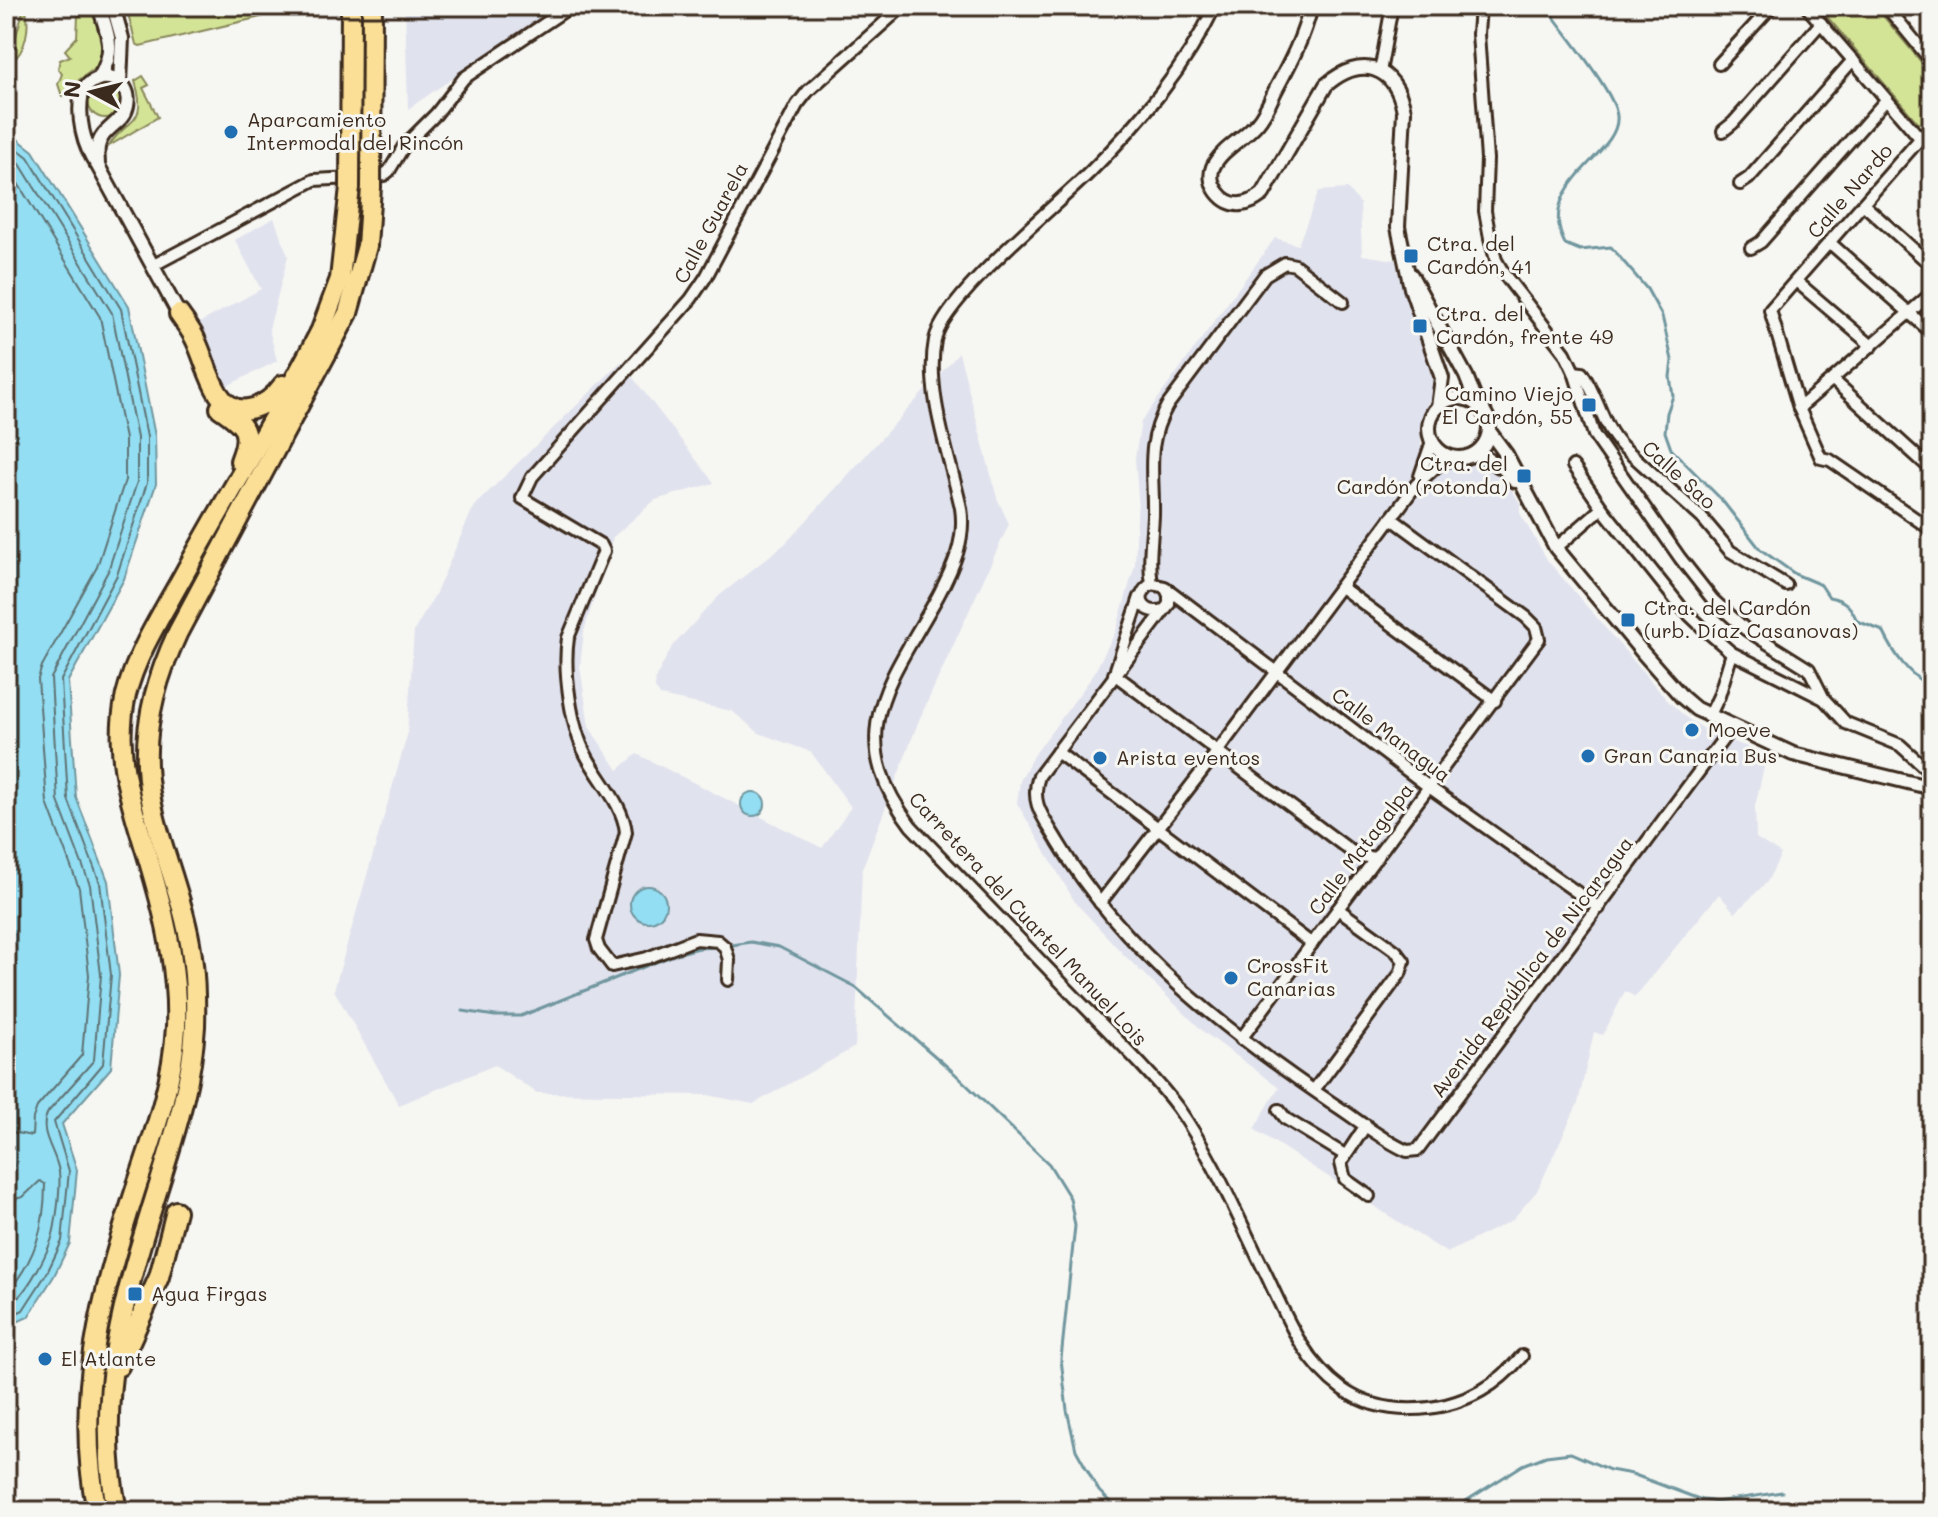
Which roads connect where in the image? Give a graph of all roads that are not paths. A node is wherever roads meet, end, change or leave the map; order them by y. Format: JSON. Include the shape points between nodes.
{"nodes":[{"id":1,"x":99,"y":6,"type":"edge"},
{"id":2,"x":113,"y":6,"type":"edge"},
{"id":3,"x":351,"y":6,"type":"edge"},
{"id":4,"x":372,"y":6,"type":"edge"},
{"id":5,"x":571,"y":6,"type":"edge"},
{"id":6,"x":903,"y":6,"type":"edge"},
{"id":7,"x":1215,"y":6,"type":"edge"},
{"id":8,"x":1311,"y":6,"type":"edge"},
{"id":9,"x":1392,"y":6,"type":"edge"},
{"id":10,"x":1480,"y":6,"type":"edge"},
{"id":11,"x":1772,"y":6,"type":"edge"},
{"id":12,"x":1806,"y":6,"type":"edge"},
{"id":13,"x":1886,"y":6,"type":"edge"},
{"id":14,"x":1821,"y":23,"type":"junction"},
{"id":15,"x":1853,"y":60,"type":"junction"},
{"id":16,"x":1932,"y":62,"type":"edge"},
{"id":17,"x":1719,"y":64,"type":"dead end"},
{"id":18,"x":1380,"y":72,"type":"junction"},
{"id":19,"x":100,"y":77,"type":"junction"},
{"id":20,"x":120,"y":83,"type":"junction"},
{"id":21,"x":1886,"y":100,"type":"junction"},
{"id":22,"x":81,"y":108,"type":"junction"},
{"id":23,"x":113,"y":123,"type":"junction"},
{"id":24,"x":1932,"y":125,"type":"edge"},
{"id":25,"x":1723,"y":131,"type":"dead end"},
{"id":26,"x":1920,"y":138,"type":"junction"},
{"id":27,"x":98,"y":166,"type":"junction"},
{"id":28,"x":1740,"y":184,"type":"dead end"},
{"id":29,"x":1863,"y":204,"type":"junction"},
{"id":30,"x":1829,"y":242,"type":"junction"},
{"id":31,"x":1751,"y":248,"type":"dead end"},
{"id":32,"x":345,"y":251,"type":"junction"},
{"id":33,"x":152,"y":266,"type":"junction"},
{"id":34,"x":1932,"y":266,"type":"edge"},
{"id":35,"x":1408,"y":269,"type":"junction"},
{"id":36,"x":1796,"y":281,"type":"junction"},
{"id":37,"x":1932,"y":293,"type":"edge"},
{"id":38,"x":1343,"y":302,"type":"dead end"},
{"id":39,"x":179,"y":314,"type":"junction"},
{"id":40,"x":1910,"y":314,"type":"junction"},
{"id":41,"x":1932,"y":333,"type":"edge"},
{"id":42,"x":1872,"y":346,"type":"junction"},
{"id":43,"x":1574,"y":372,"type":"junction"},
{"id":44,"x":1833,"y":380,"type":"junction"},
{"id":45,"x":1477,"y":404,"type":"junction"},
{"id":46,"x":1438,"y":407,"type":"junction"},
{"id":47,"x":1799,"y":408,"type":"junction"},
{"id":48,"x":1489,"y":431,"type":"junction"},
{"id":49,"x":1432,"y":441,"type":"junction"},
{"id":50,"x":1476,"y":453,"type":"junction"},
{"id":51,"x":1454,"y":458,"type":"junction"},
{"id":52,"x":1573,"y":466,"type":"dead end"},
{"id":53,"x":1932,"y":470,"type":"edge"},
{"id":54,"x":1416,"y":485,"type":"junction"},
{"id":55,"x":1523,"y":489,"type":"junction"},
{"id":56,"x":224,"y":501,"type":"junction"},
{"id":57,"x":1602,"y":508,"type":"junction"},
{"id":58,"x":1391,"y":518,"type":"junction"},
{"id":59,"x":1932,"y":530,"type":"edge"},
{"id":60,"x":1556,"y":548,"type":"junction"},
{"id":61,"x":1152,"y":584,"type":"junction"},
{"id":62,"x":1786,"y":585,"type":"dead end"},
{"id":63,"x":1165,"y":587,"type":"junction"},
{"id":64,"x":1341,"y":587,"type":"junction"},
{"id":65,"x":1141,"y":595,"type":"junction"},
{"id":66,"x":1163,"y":610,"type":"junction"},
{"id":67,"x":1732,"y":653,"type":"junction"},
{"id":68,"x":1276,"y":672,"type":"junction"},
{"id":69,"x":1115,"y":673,"type":"junction"},
{"id":70,"x":1824,"y":699,"type":"junction"},
{"id":71,"x":1495,"y":701,"type":"junction"},
{"id":72,"x":1709,"y":717,"type":"junction"},
{"id":73,"x":1732,"y":727,"type":"junction"},
{"id":74,"x":1057,"y":752,"type":"junction"},
{"id":75,"x":1217,"y":752,"type":"junction"},
{"id":76,"x":147,"y":769,"type":"junction"},
{"id":77,"x":1932,"y":774,"type":"edge"},
{"id":78,"x":1429,"y":787,"type":"junction"},
{"id":79,"x":1932,"y":788,"type":"edge"},
{"id":80,"x":1159,"y":829,"type":"junction"},
{"id":81,"x":1377,"y":858,"type":"junction"},
{"id":82,"x":1100,"y":903,"type":"junction"},
{"id":83,"x":1599,"y":908,"type":"junction"},
{"id":84,"x":1338,"y":909,"type":"junction"},
{"id":85,"x":196,"y":913,"type":"dead end"},
{"id":86,"x":1312,"y":944,"type":"junction"},
{"id":87,"x":728,"y":980,"type":"dead end"},
{"id":88,"x":1241,"y":1039,"type":"junction"},
{"id":89,"x":1314,"y":1090,"type":"junction"},
{"id":90,"x":1279,"y":1110,"type":"dead end"},
{"id":91,"x":1366,"y":1125,"type":"junction"},
{"id":92,"x":1345,"y":1155,"type":"junction"},
{"id":93,"x":1369,"y":1196,"type":"dead end"},
{"id":94,"x":176,"y":1211,"type":"dead end"},
{"id":95,"x":111,"y":1265,"type":"junction"},
{"id":96,"x":1522,"y":1356,"type":"dead end"},
{"id":97,"x":109,"y":1420,"type":"junction"},
{"id":98,"x":79,"y":1434,"type":"dead end"},
{"id":99,"x":91,"y":1507,"type":"edge"},
{"id":100,"x":117,"y":1511,"type":"edge"}],
"edges":[{"from":1,"to":19,"type":"street","via":[[110,41]]},
{"from":2,"to":20,"type":"street","via":[[123,44]]},
{"from":3,"to":32,"type":"highway","bridge":true},
{"from":4,"to":76,"type":"highway","bridge":true,"via":[[367,246],[348,313],[161,669],[149,724]]},
{"from":5,"to":33,"type":"street","via":[[464,78],[384,175],[314,180]]},
{"from":6,"to":87,"type":"street","name":"Calle Guarela","via":[[797,105],[691,299],[532,477],[522,498],[604,551],[566,650],[571,708],[584,752],[625,819],[626,832],[596,940],[599,949],[612,966],[696,939],[718,941],[729,960]]},
{"from":7,"to":96,"type":"street","name":"Carretera del Cuartel Manuel Lois","via":[[1192,50],[1145,111],[942,322],[933,374],[963,528],[948,577],[878,714],[877,762],[894,803],[911,826],[1176,1106],[1218,1175],[1300,1345],[1320,1370],[1358,1398],[1421,1410],[1480,1392]]},
{"from":8,"to":18,"type":"street","via":[[1297,50],[1259,121],[1213,167],[1212,180],[1226,201],[1238,205],[1263,194],[1326,85],[1341,72]]},
{"from":9,"to":18,"type":"street"},
{"from":10,"to":43,"type":"street","via":[[1490,238],[1504,274]]},
{"from":11,"to":17,"type":"street"},
{"from":12,"to":14,"type":"street"},
{"from":13,"to":16,"type":"street"},
{"from":14,"to":15,"type":"street"},
{"from":14,"to":25,"type":"street"},
{"from":15,"to":21,"type":"street"},
{"from":15,"to":28,"type":"street"},
{"from":18,"to":35,"type":"street","via":[[1400,92],[1404,111],[1398,227]]},
{"from":19,"to":20,"type":"street"},
{"from":19,"to":22,"type":"street","via":[[86,85]]},
{"from":20,"to":23,"type":"street","via":[[128,105]]},
{"from":21,"to":26,"type":"street"},
{"from":21,"to":31,"type":"street"},
{"from":22,"to":23,"type":"street","via":[[90,121]]},
{"from":22,"to":27,"type":"street","via":[[87,152]]},
{"from":23,"to":27,"type":"street","via":[[101,137]]},
{"from":24,"to":26,"type":"street","name":"Calle Nardo"},
{"from":26,"to":29,"type":"street","name":"Calle Nardo"},
{"from":27,"to":33,"type":"street"},
{"from":29,"to":30,"type":"street","name":"Calle Nardo"},
{"from":29,"to":34,"type":"street"},
{"from":30,"to":36,"type":"street","name":"Calle Nardo"},
{"from":30,"to":40,"type":"street"},
{"from":32,"to":39,"type":"highway","via":[[298,360],[275,396],[256,409],[235,408],[218,394]]},
{"from":32,"to":56,"type":"highway","via":[[321,330]]},
{"from":33,"to":39,"type":"street"},
{"from":35,"to":45,"type":"street"},
{"from":35,"to":46,"type":"street","via":[[1442,378]]},
{"from":36,"to":42,"type":"street"},
{"from":36,"to":47,"type":"street","name":"Calle Nardo","via":[[1770,310]]},
{"from":37,"to":40,"type":"street"},
{"from":38,"to":61,"type":"street","via":[[1285,263],[1265,275],[1167,406],[1157,424],[1151,459]]},
{"from":39,"to":56,"type":"highway","via":[[208,392],[247,437]]},
{"from":40,"to":41,"type":"street"},
{"from":40,"to":42,"type":"street"},
{"from":42,"to":44,"type":"street"},
{"from":43,"to":62,"type":"street","name":"Calle Sao","via":[[1582,373],[1590,385],[1610,434],[1703,519],[1730,551]]},
{"from":43,"to":70,"type":"street","via":[[1594,435],[1699,584],[1745,629],[1809,669]]},
{"from":44,"to":47,"type":"street"},
{"from":44,"to":53,"type":"street"},
{"from":45,"to":46,"type":"street","via":[[1457,398]]},
{"from":45,"to":48,"type":"street"},
{"from":46,"to":49,"type":"street","via":[[1430,423]]},
{"from":47,"to":59,"type":"street","via":[[1821,458]]},
{"from":48,"to":50,"type":"street"},
{"from":48,"to":55,"type":"street"},
{"from":49,"to":51,"type":"street"},
{"from":49,"to":54,"type":"street"},
{"from":50,"to":51,"type":"street"},
{"from":50,"to":55,"type":"street","via":[[1503,468]]},
{"from":51,"to":54,"type":"street"},
{"from":52,"to":57,"type":"street"},
{"from":54,"to":58,"type":"street"},
{"from":55,"to":60,"type":"street"},
{"from":56,"to":95,"type":"highway","via":[[138,662],[121,724],[131,807],[167,927],[176,1027],[162,1107]]},
{"from":57,"to":60,"type":"street"},
{"from":57,"to":67,"type":"street","via":[[1681,607]]},
{"from":58,"to":64,"type":"street"},
{"from":58,"to":71,"type":"street","name":"Calle Matagalpa","via":[[1536,627],[1538,642]]},
{"from":60,"to":72,"type":"street","via":[[1682,697]]},
{"from":61,"to":63,"type":"street"},
{"from":61,"to":65,"type":"street"},
{"from":63,"to":66,"type":"street","via":[[1169,604]]},
{"from":63,"to":68,"type":"street","name":"Calle Managua"},
{"from":64,"to":68,"type":"street"},
{"from":64,"to":71,"type":"street"},
{"from":65,"to":66,"type":"street","via":[[1147,610]]},
{"from":65,"to":69,"type":"street"},
{"from":66,"to":69,"type":"street"},
{"from":67,"to":70,"type":"street"},
{"from":67,"to":72,"type":"street"},
{"from":68,"to":75,"type":"street"},
{"from":68,"to":78,"type":"street","name":"Calle Managua"},
{"from":69,"to":74,"type":"street"},
{"from":69,"to":75,"type":"street"},
{"from":70,"to":77,"type":"street","via":[[1846,723],[1900,745]]},
{"from":71,"to":78,"type":"street","name":"Calle Matagalpa"},
{"from":72,"to":73,"type":"street"},
{"from":73,"to":79,"type":"street","via":[[1825,764]]},
{"from":73,"to":83,"type":"street","name":"Avenida República de Nicaragua"},
{"from":74,"to":80,"type":"street"},
{"from":74,"to":82,"type":"street","via":[[1033,791],[1037,807]]},
{"from":75,"to":80,"type":"street"},
{"from":75,"to":81,"type":"street","via":[[1351,851]]},
{"from":76,"to":85,"type":"highway"},
{"from":76,"to":97,"type":"highway","via":[[152,806],[187,926],[195,1026],[181,1112],[116,1336]]},
{"from":78,"to":81,"type":"street","name":"Calle Matagalpa"},
{"from":78,"to":83,"type":"street","name":"Calle Managua"},
{"from":80,"to":82,"type":"street"},
{"from":80,"to":86,"type":"street"},
{"from":81,"to":84,"type":"street","name":"Calle Matagalpa"},
{"from":82,"to":88,"type":"street"},
{"from":83,"to":91,"type":"street","name":"Avenida República de Nicaragua","via":[[1418,1150],[1400,1148]]},
{"from":84,"to":86,"type":"street","name":"Calle Matagalpa"},
{"from":84,"to":89,"type":"street","via":[[1404,961],[1400,974]]},
{"from":86,"to":88,"type":"street","name":"Calle Matagalpa"},
{"from":88,"to":89,"type":"street"},
{"from":89,"to":91,"type":"street"},
{"from":90,"to":92,"type":"street"},
{"from":91,"to":92,"type":"street"},
{"from":92,"to":93,"type":"street","via":[[1345,1179]]},
{"from":94,"to":97,"type":"highway","via":[[159,1277],[120,1360]]},
{"from":95,"to":98,"type":"highway","via":[[98,1287],[84,1349]]},
{"from":95,"to":99,"type":"highway","via":[[89,1388]]},
{"from":97,"to":100,"type":"highway"}]}
